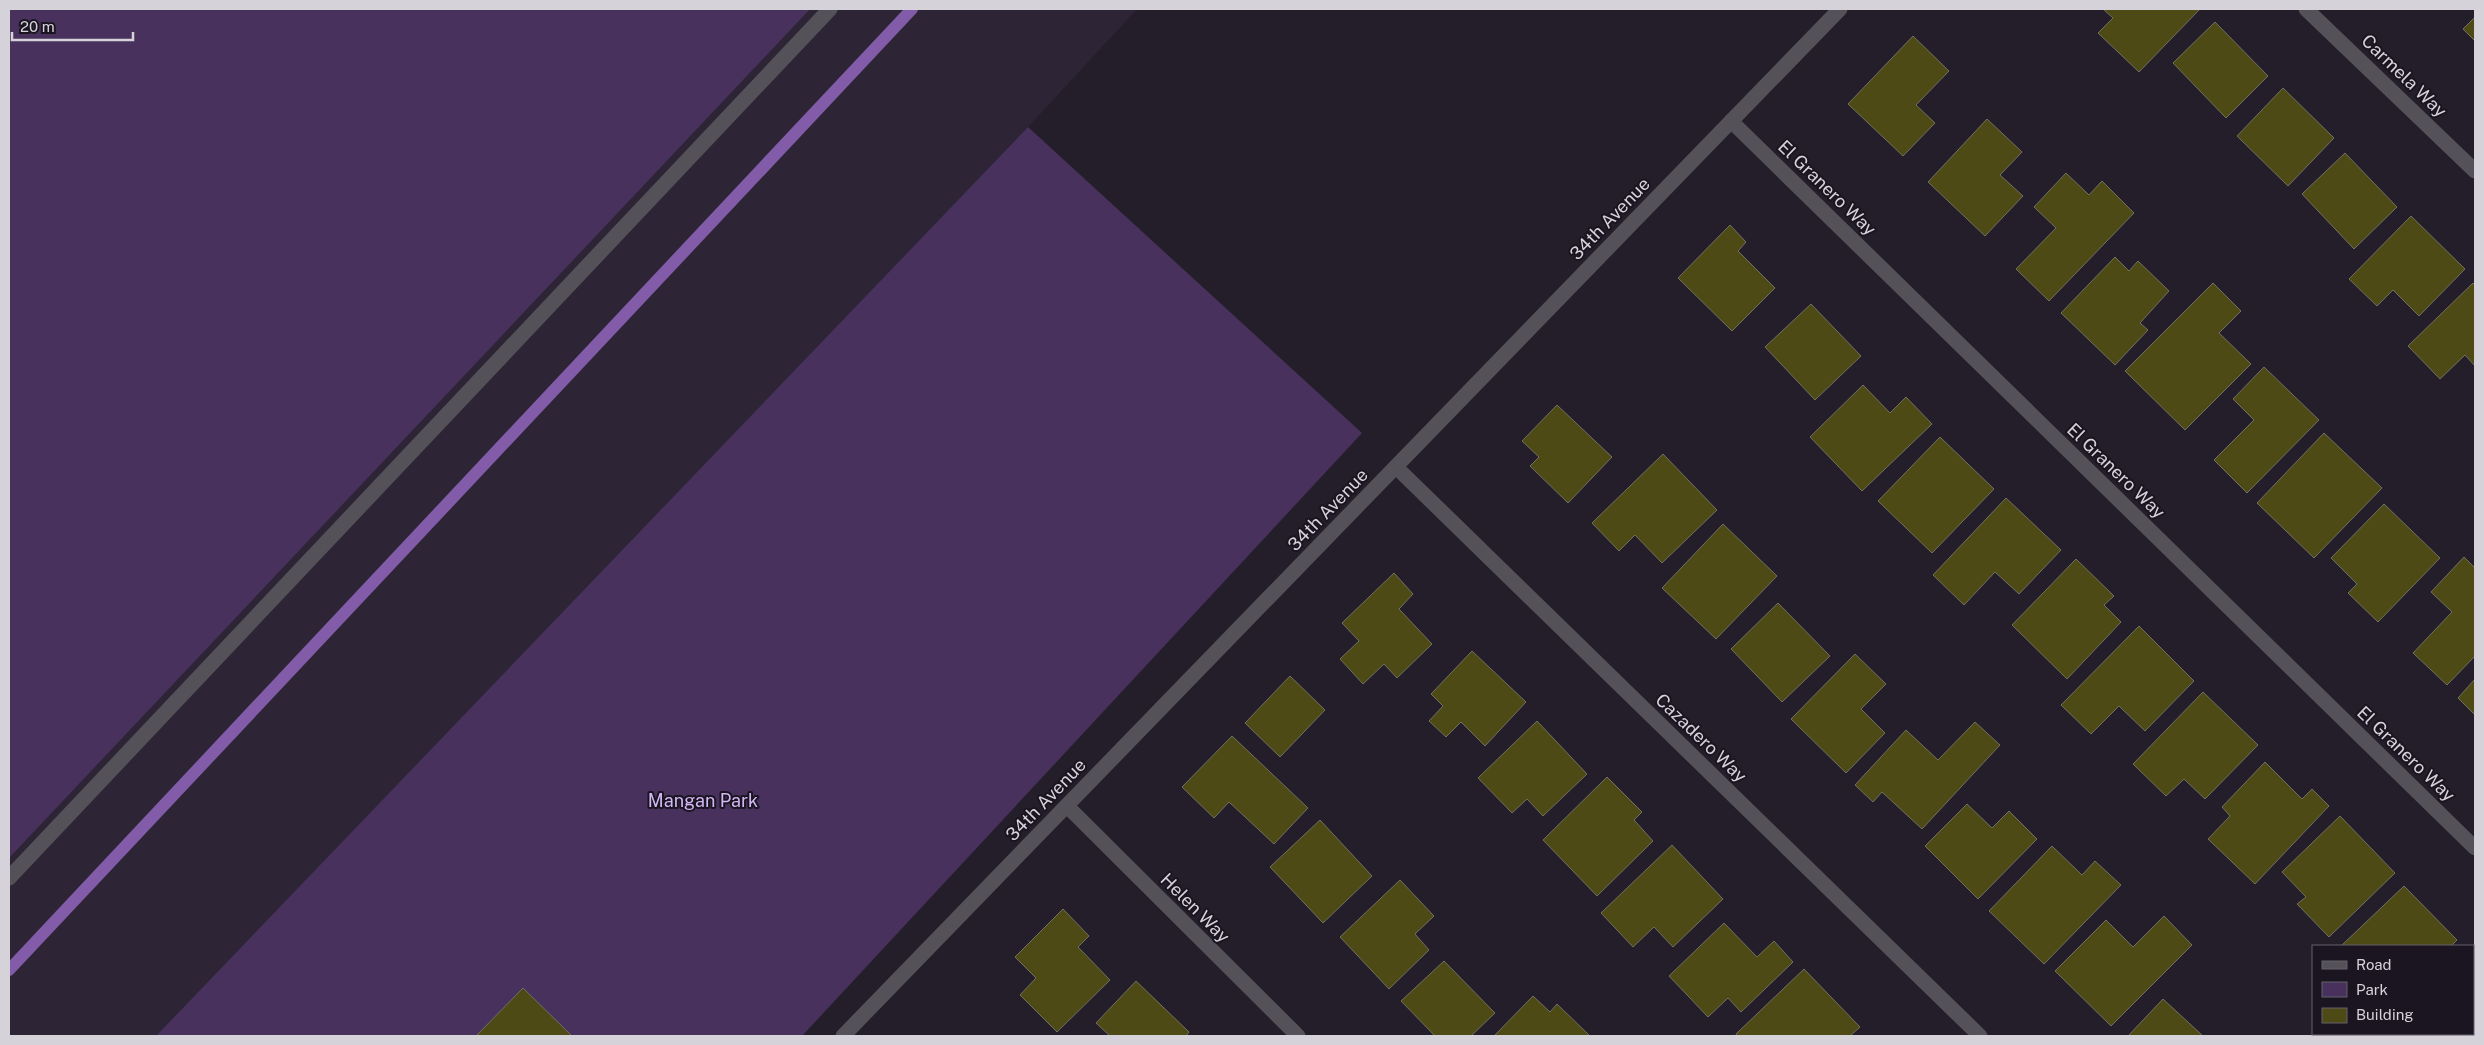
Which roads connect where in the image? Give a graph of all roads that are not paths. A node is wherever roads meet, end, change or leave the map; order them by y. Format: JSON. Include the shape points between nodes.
{"nodes":[{"id":1,"x":830,"y":9,"type":"edge"},
{"id":2,"x":1840,"y":9,"type":"edge"},
{"id":3,"x":2306,"y":9,"type":"edge"},
{"id":4,"x":1732,"y":121,"type":"junction"},
{"id":5,"x":2475,"y":171,"type":"edge"},
{"id":6,"x":1396,"y":467,"type":"junction"},
{"id":7,"x":1067,"y":806,"type":"junction"},
{"id":8,"x":2475,"y":848,"type":"edge"},
{"id":9,"x":9,"y":878,"type":"edge"},
{"id":10,"x":843,"y":1036,"type":"edge"},
{"id":11,"x":1298,"y":1036,"type":"edge"},
{"id":12,"x":1980,"y":1036,"type":"edge"}],
"edges":[{"from":1,"to":9,"type":"street"},
{"from":2,"to":4,"type":"street","name":"34th Avenue"},
{"from":3,"to":5,"type":"street","name":"Carmela Way"},
{"from":4,"to":6,"type":"street","name":"34th Avenue"},
{"from":4,"to":8,"type":"street","name":"El Granero Way"},
{"from":6,"to":7,"type":"street","name":"34th Avenue"},
{"from":6,"to":12,"type":"street","name":"Cazadero Way"},
{"from":7,"to":10,"type":"street","name":"34th Avenue"},
{"from":7,"to":11,"type":"street","name":"Helen Way"}]}
